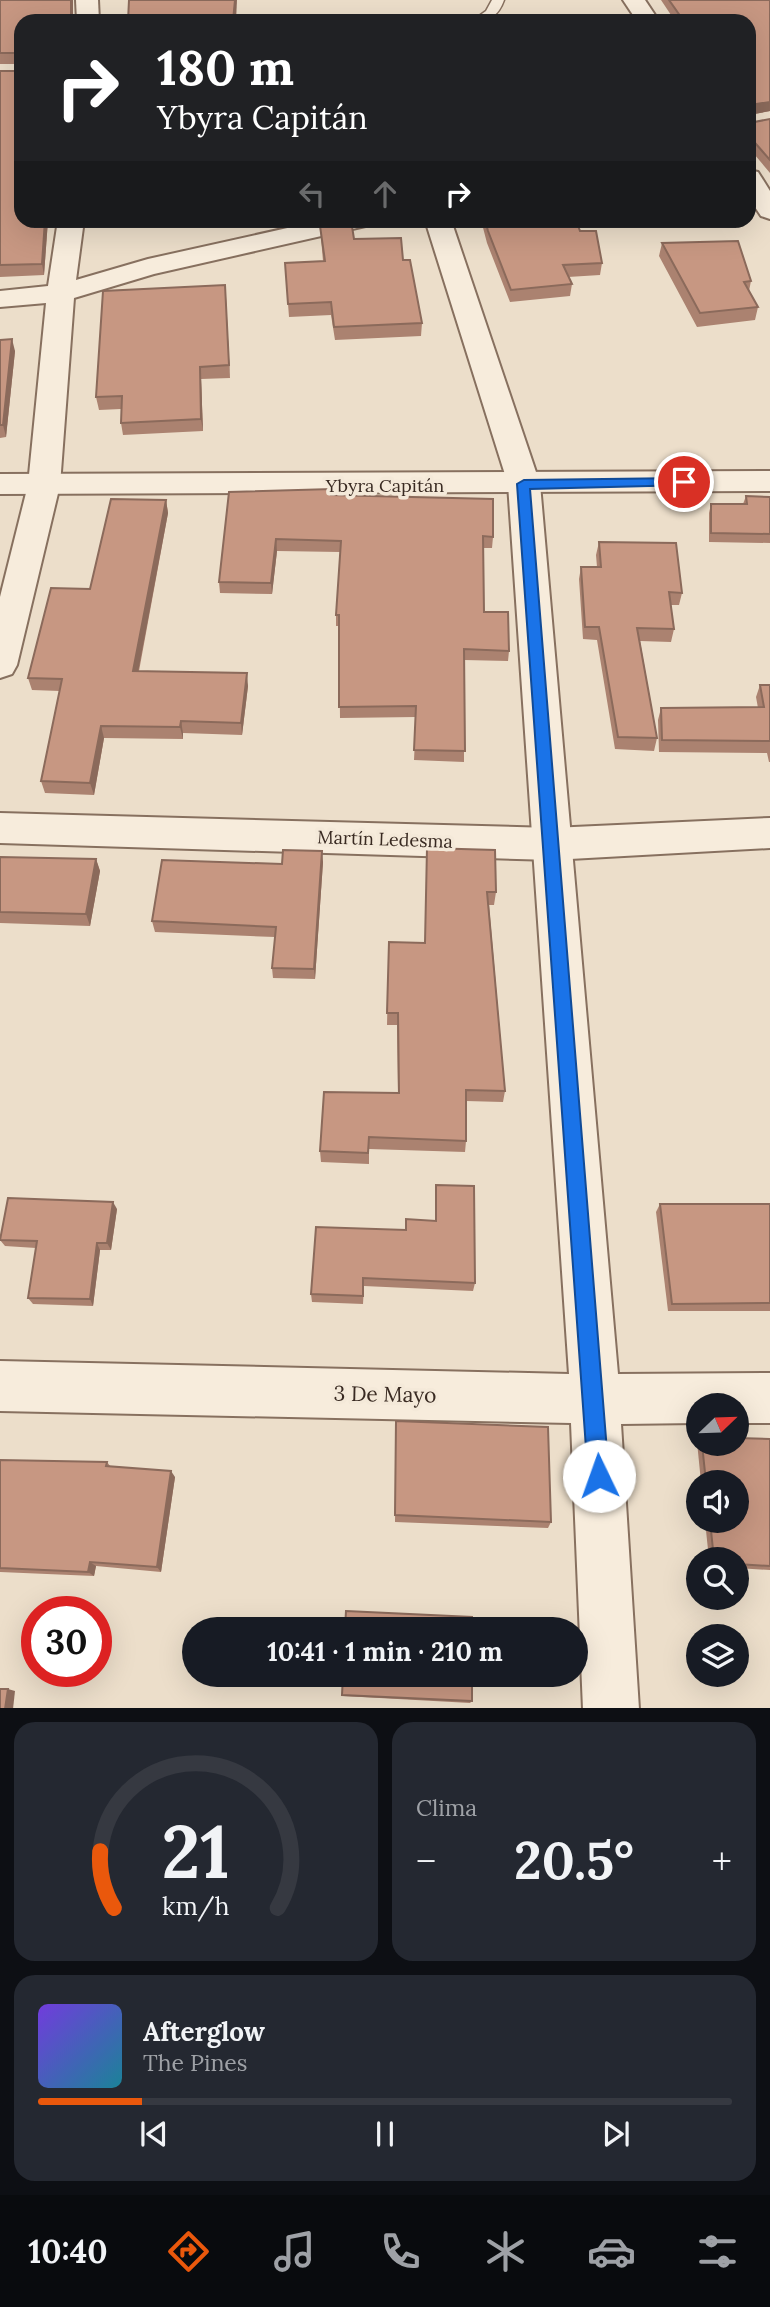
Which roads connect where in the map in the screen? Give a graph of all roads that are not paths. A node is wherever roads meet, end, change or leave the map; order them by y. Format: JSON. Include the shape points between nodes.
{"nodes":[{"id":1,"x":756,"y":188,"type":"edge"},
{"id":2,"x":770,"y":211,"type":"edge"},
{"id":3,"x":70,"y":228,"type":"edge"},
{"id":4,"x":325,"y":228,"type":"edge"},
{"id":5,"x":441,"y":228,"type":"edge"},
{"id":6,"x":61,"y":293,"type":"junction"},
{"id":7,"x":0,"y":299,"type":"edge"},
{"id":8,"x":770,"y":481,"type":"edge"},
{"id":9,"x":0,"y":484,"type":"edge"},
{"id":10,"x":524,"y":484,"type":"junction"},
{"id":11,"x":44,"y":485,"type":"junction"},
{"id":12,"x":0,"y":665,"type":"edge"},
{"id":13,"x":0,"y":828,"type":"edge"},
{"id":14,"x":770,"y":833,"type":"edge"},
{"id":15,"x":552,"y":844,"type":"junction"},
{"id":16,"x":0,"y":1386,"type":"edge"},
{"id":17,"x":770,"y":1398,"type":"edge"},
{"id":18,"x":595,"y":1399,"type":"junction"},
{"id":19,"x":611,"y":1708,"type":"edge"}],
"edges":[{"from":1,"to":2,"type":"street"},
{"from":3,"to":6,"type":"street"},
{"from":4,"to":6,"type":"street","via":[[148,267]]},
{"from":5,"to":10,"type":"street"},
{"from":6,"to":7,"type":"street"},
{"from":6,"to":11,"type":"street"},
{"from":8,"to":10,"type":"street","name":"Ybyra Capitán"},
{"from":9,"to":11,"type":"street","name":"Ybyra Capitán"},
{"from":10,"to":11,"type":"street","name":"Ybyra Capitán"},
{"from":10,"to":15,"type":"street"},
{"from":11,"to":12,"type":"street"},
{"from":13,"to":15,"type":"street","name":"Martín Ledesma"},
{"from":14,"to":15,"type":"street","name":"Martín Ledesma"},
{"from":15,"to":18,"type":"street"},
{"from":16,"to":18,"type":"street","name":"3 De Mayo"},
{"from":17,"to":18,"type":"street","name":"3 De Mayo"},
{"from":18,"to":19,"type":"street"}]}
